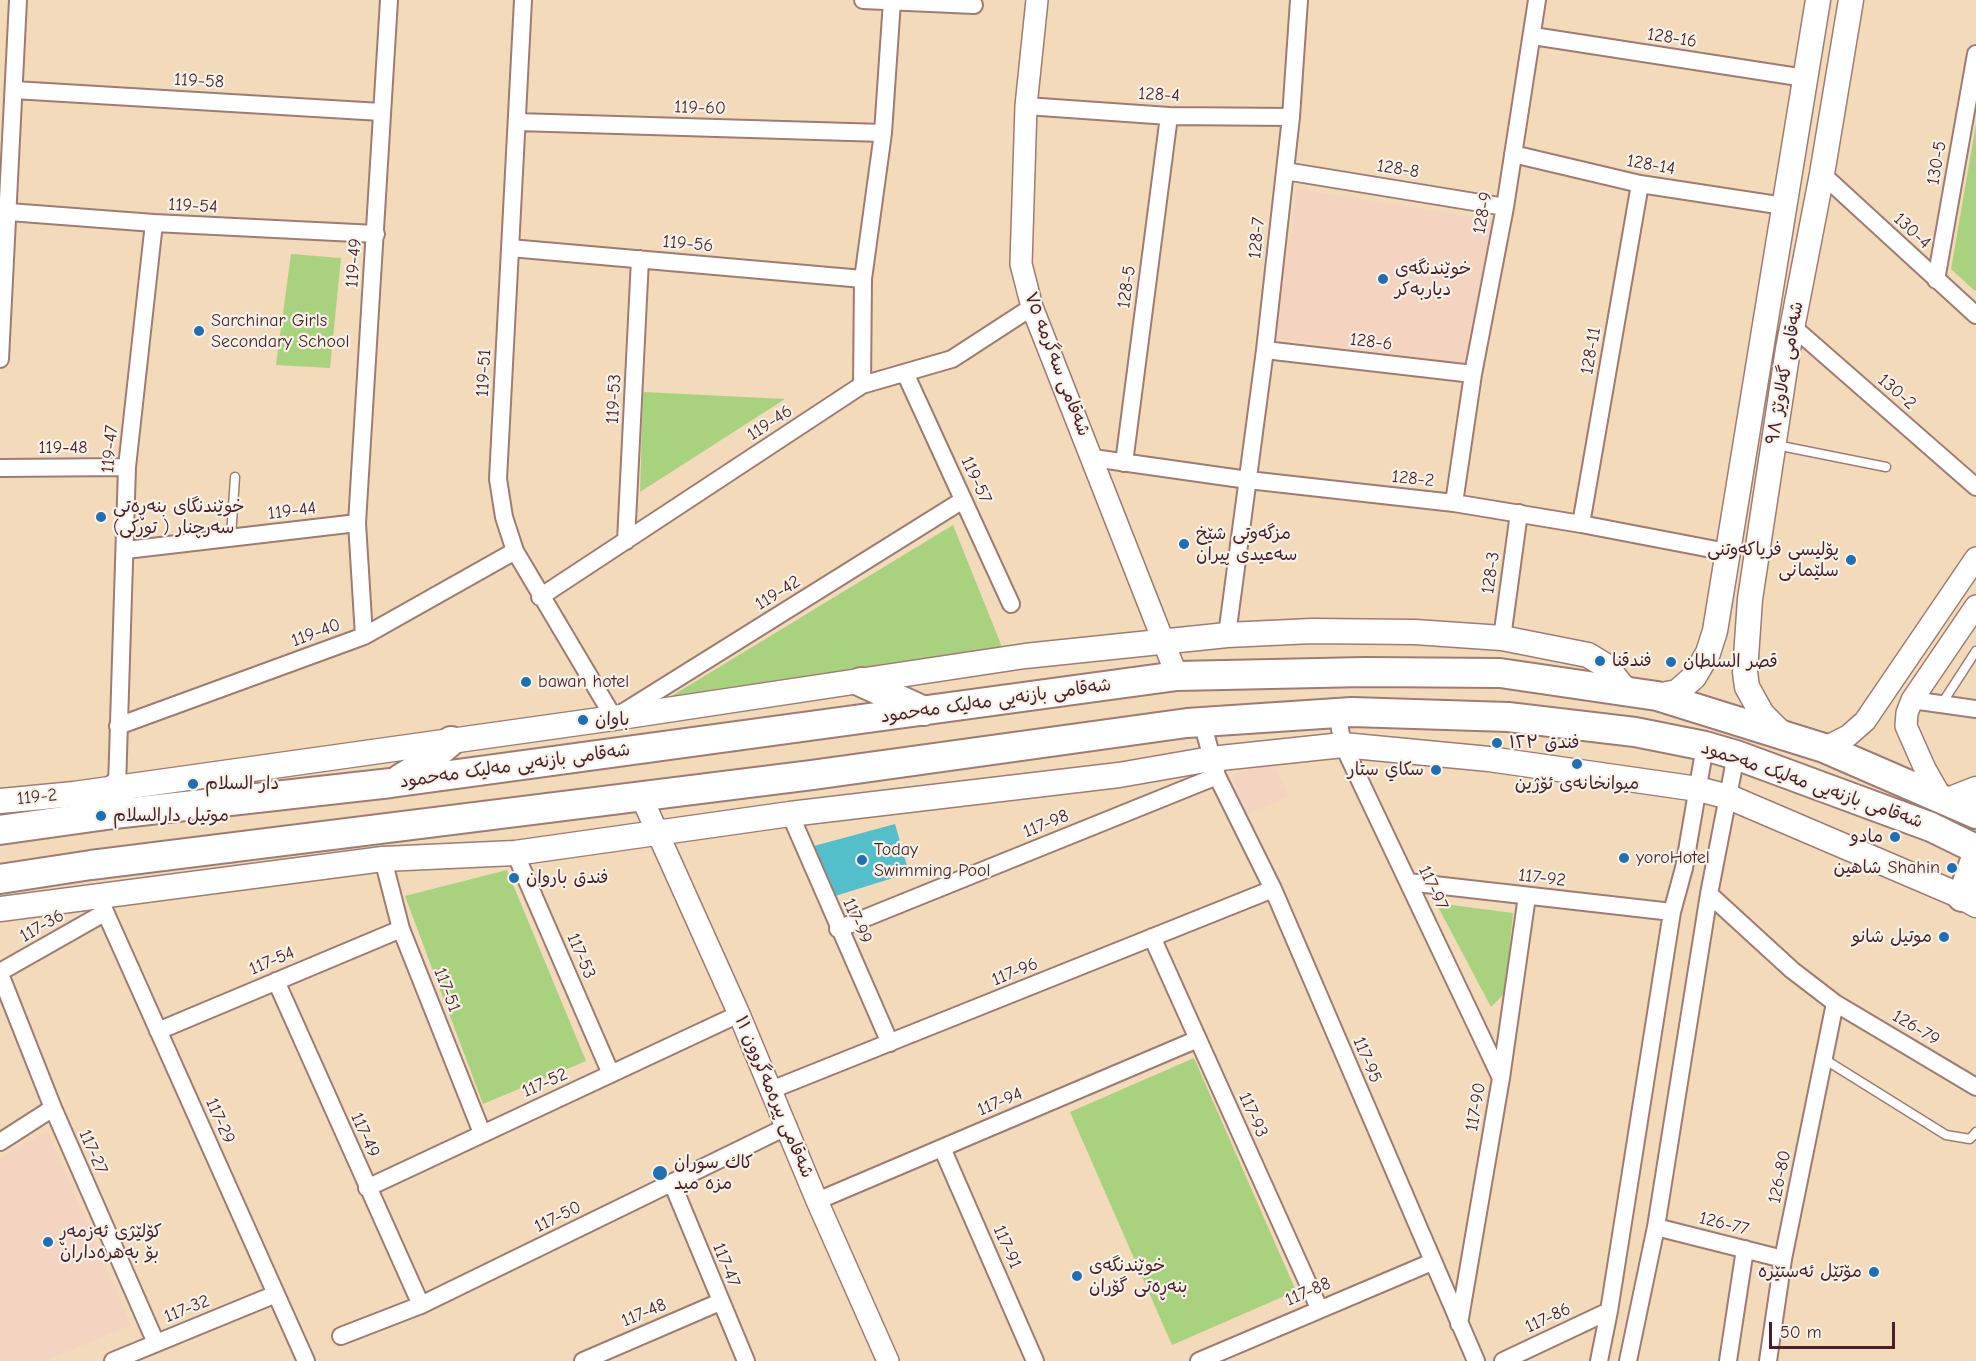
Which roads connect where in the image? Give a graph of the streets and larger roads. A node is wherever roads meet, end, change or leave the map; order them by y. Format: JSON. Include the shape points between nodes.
{"nodes":[{"id":1,"x":18,"y":0,"type":"edge"},
{"id":2,"x":389,"y":0,"type":"edge"},
{"id":3,"x":523,"y":0,"type":"edge"},
{"id":4,"x":863,"y":0,"type":"edge"},
{"id":5,"x":1037,"y":0,"type":"edge"},
{"id":6,"x":1299,"y":0,"type":"edge"},
{"id":7,"x":1537,"y":0,"type":"edge"},
{"id":8,"x":1818,"y":0,"type":"edge"},
{"id":9,"x":1851,"y":0,"type":"edge"},
{"id":10,"x":892,"y":2,"type":"junction"},
{"id":11,"x":974,"y":5,"type":"dead end"},
{"id":12,"x":1533,"y":36,"type":"junction"},
{"id":13,"x":1812,"y":36,"type":"junction"},
{"id":14,"x":1842,"y":50,"type":"junction"},
{"id":15,"x":1976,"y":54,"type":"edge"},
{"id":16,"x":1805,"y":78,"type":"junction"},
{"id":17,"x":14,"y":90,"type":"junction"},
{"id":18,"x":1973,"y":90,"type":"edge"},
{"id":19,"x":1026,"y":106,"type":"junction"},
{"id":20,"x":381,"y":112,"type":"junction"},
{"id":21,"x":1169,"y":116,"type":"junction"},
{"id":22,"x":1290,"y":117,"type":"junction"},
{"id":23,"x":517,"y":122,"type":"junction"},
{"id":24,"x":883,"y":133,"type":"junction"},
{"id":25,"x":1513,"y":154,"type":"junction"},
{"id":26,"x":1285,"y":171,"type":"junction"},
{"id":27,"x":1822,"y":174,"type":"junction"},
{"id":28,"x":1640,"y":184,"type":"junction"},
{"id":29,"x":1784,"y":206,"type":"junction"},
{"id":30,"x":1504,"y":207,"type":"junction"},
{"id":31,"x":9,"y":212,"type":"junction"},
{"id":32,"x":154,"y":223,"type":"junction"},
{"id":33,"x":376,"y":234,"type":"junction"},
{"id":34,"x":510,"y":248,"type":"junction"},
{"id":35,"x":3,"y":251,"type":"edge"},
{"id":36,"x":640,"y":259,"type":"junction"},
{"id":37,"x":863,"y":279,"type":"junction"},
{"id":38,"x":1936,"y":280,"type":"junction"},
{"id":39,"x":1032,"y":307,"type":"junction"},
{"id":40,"x":1975,"y":313,"type":"edge"},
{"id":41,"x":1790,"y":337,"type":"junction"},
{"id":42,"x":1762,"y":340,"type":"junction"},
{"id":43,"x":1265,"y":350,"type":"junction"},
{"id":44,"x":0,"y":359,"type":"edge"},
{"id":45,"x":905,"y":373,"type":"junction"},
{"id":46,"x":1473,"y":374,"type":"junction"},
{"id":47,"x":862,"y":385,"type":"junction"},
{"id":48,"x":1093,"y":458,"type":"junction"},
{"id":49,"x":1124,"y":463,"type":"junction"},
{"id":50,"x":127,"y":467,"type":"junction"},
{"id":51,"x":0,"y":468,"type":"edge"},
{"id":52,"x":1248,"y":480,"type":"junction"},
{"id":53,"x":1976,"y":487,"type":"edge"},
{"id":54,"x":963,"y":500,"type":"junction"},
{"id":55,"x":1454,"y":503,"type":"junction"},
{"id":56,"x":1518,"y":513,"type":"junction"},
{"id":57,"x":357,"y":523,"type":"junction"},
{"id":58,"x":1581,"y":524,"type":"junction"},
{"id":59,"x":626,"y":541,"type":"junction"},
{"id":60,"x":126,"y":549,"type":"junction"},
{"id":61,"x":514,"y":551,"type":"junction"},
{"id":62,"x":1727,"y":552,"type":"junction"},
{"id":63,"x":1976,"y":558,"type":"edge"},
{"id":64,"x":540,"y":597,"type":"junction"},
{"id":65,"x":1011,"y":604,"type":"dead end"},
{"id":66,"x":1976,"y":606,"type":"edge"},
{"id":67,"x":1227,"y":635,"type":"junction"},
{"id":68,"x":364,"y":636,"type":"junction"},
{"id":69,"x":1502,"y":638,"type":"junction"},
{"id":70,"x":1166,"y":642,"type":"junction"},
{"id":71,"x":1177,"y":676,"type":"junction"},
{"id":72,"x":861,"y":682,"type":"junction"},
{"id":73,"x":1626,"y":691,"type":"junction"},
{"id":74,"x":1657,"y":696,"type":"junction"},
{"id":75,"x":1912,"y":700,"type":"junction"},
{"id":76,"x":1976,"y":709,"type":"edge"},
{"id":77,"x":924,"y":711,"type":"junction"},
{"id":78,"x":1337,"y":713,"type":"junction"},
{"id":79,"x":614,"y":718,"type":"junction"},
{"id":80,"x":1202,"y":722,"type":"junction"},
{"id":81,"x":118,"y":726,"type":"junction"},
{"id":82,"x":1784,"y":735,"type":"junction"},
{"id":83,"x":451,"y":741,"type":"junction"},
{"id":84,"x":1342,"y":745,"type":"junction"},
{"id":85,"x":1705,"y":746,"type":"junction"},
{"id":86,"x":1824,"y":748,"type":"junction"},
{"id":87,"x":1736,"y":755,"type":"junction"},
{"id":88,"x":940,"y":756,"type":"junction"},
{"id":89,"x":1214,"y":768,"type":"junction"},
{"id":90,"x":391,"y":783,"type":"junction"},
{"id":91,"x":1698,"y":789,"type":"junction"},
{"id":92,"x":1976,"y":789,"type":"edge"},
{"id":93,"x":948,"y":795,"type":"junction"},
{"id":94,"x":641,"y":796,"type":"junction"},
{"id":95,"x":1729,"y":797,"type":"junction"},
{"id":96,"x":1944,"y":799,"type":"junction"},
{"id":97,"x":116,"y":800,"type":"junction"},
{"id":98,"x":0,"y":801,"type":"edge"},
{"id":99,"x":790,"y":814,"type":"junction"},
{"id":100,"x":1976,"y":814,"type":"edge"},
{"id":101,"x":0,"y":830,"type":"edge"},
{"id":102,"x":658,"y":835,"type":"junction"},
{"id":103,"x":1976,"y":849,"type":"edge"},
{"id":104,"x":515,"y":853,"type":"junction"},
{"id":105,"x":1976,"y":857,"type":"edge"},
{"id":106,"x":383,"y":859,"type":"junction"},
{"id":107,"x":0,"y":879,"type":"edge"},
{"id":108,"x":1408,"y":882,"type":"junction"},
{"id":109,"x":1273,"y":889,"type":"junction"},
{"id":110,"x":1709,"y":894,"type":"junction"},
{"id":111,"x":1527,"y":896,"type":"junction"},
{"id":112,"x":1969,"y":901,"type":"edge"},
{"id":113,"x":102,"y":905,"type":"junction"},
{"id":114,"x":0,"y":909,"type":"edge"},
{"id":115,"x":1672,"y":912,"type":"junction"},
{"id":116,"x":401,"y":929,"type":"junction"},
{"id":117,"x":838,"y":929,"type":"junction"},
{"id":118,"x":1152,"y":938,"type":"junction"},
{"id":119,"x":0,"y":973,"type":"edge"},
{"id":120,"x":276,"y":981,"type":"junction"},
{"id":121,"x":1835,"y":1002,"type":"junction"},
{"id":122,"x":739,"y":1014,"type":"junction"},
{"id":123,"x":158,"y":1031,"type":"junction"},
{"id":124,"x":1198,"y":1039,"type":"junction"},
{"id":125,"x":890,"y":1043,"type":"junction"},
{"id":126,"x":611,"y":1074,"type":"junction"},
{"id":127,"x":1501,"y":1078,"type":"junction"},
{"id":128,"x":1976,"y":1087,"type":"edge"},
{"id":129,"x":771,"y":1090,"type":"junction"},
{"id":130,"x":53,"y":1108,"type":"junction"},
{"id":131,"x":788,"y":1126,"type":"junction"},
{"id":132,"x":482,"y":1133,"type":"junction"},
{"id":133,"x":0,"y":1142,"type":"edge"},
{"id":134,"x":942,"y":1148,"type":"junction"},
{"id":135,"x":672,"y":1183,"type":"junction"},
{"id":136,"x":367,"y":1188,"type":"junction"},
{"id":137,"x":817,"y":1201,"type":"junction"},
{"id":138,"x":1656,"y":1227,"type":"junction"},
{"id":139,"x":1745,"y":1249,"type":"junction"},
{"id":140,"x":1783,"y":1259,"type":"junction"},
{"id":141,"x":1432,"y":1262,"type":"junction"},
{"id":142,"x":276,"y":1294,"type":"junction"},
{"id":143,"x":720,"y":1302,"type":"junction"},
{"id":144,"x":421,"y":1305,"type":"junction"},
{"id":145,"x":1319,"y":1308,"type":"junction"},
{"id":146,"x":1609,"y":1311,"type":"junction"},
{"id":147,"x":1459,"y":1324,"type":"junction"},
{"id":148,"x":341,"y":1336,"type":"dead end"},
{"id":149,"x":156,"y":1343,"type":"junction"},
{"id":150,"x":591,"y":1359,"type":"edge"},
{"id":151,"x":113,"y":1361,"type":"edge"},
{"id":152,"x":306,"y":1361,"type":"edge"},
{"id":153,"x":746,"y":1361,"type":"edge"},
{"id":154,"x":888,"y":1361,"type":"edge"},
{"id":155,"x":1035,"y":1361,"type":"edge"},
{"id":156,"x":1199,"y":1361,"type":"edge"},
{"id":157,"x":1476,"y":1361,"type":"edge"},
{"id":158,"x":1503,"y":1361,"type":"edge"},
{"id":159,"x":1599,"y":1361,"type":"edge"},
{"id":160,"x":1628,"y":1361,"type":"edge"},
{"id":161,"x":1728,"y":1361,"type":"edge"},
{"id":162,"x":1768,"y":1361,"type":"edge"}],
"edges":[{"from":1,"to":17,"type":"street"},
{"from":2,"to":20,"type":"street","name":"119-49"},
{"from":3,"to":23,"type":"street","name":"119-51"},
{"from":4,"to":10,"type":"street"},
{"from":5,"to":19,"type":"street","name":"شەقامی سەگرمە ٧٥"},
{"from":6,"to":22,"type":"street","name":"128-7"},
{"from":7,"to":12,"type":"street","name":"128-9"},
{"from":8,"to":13,"type":"main road","name":"شەقامی گەلاوێژ ٩٨"},
{"from":9,"to":14,"type":"main road","name":"شەقامی گەلاوێژ ٩٨"},
{"from":10,"to":11,"type":"street"},
{"from":10,"to":24,"type":"street"},
{"from":12,"to":16,"type":"street","name":"128-16"},
{"from":12,"to":25,"type":"street","name":"128-9"},
{"from":13,"to":14,"type":"main road","via":[[1828,33]]},
{"from":13,"to":16,"type":"main road","name":"شەقامی گەلاوێژ ٩٨"},
{"from":14,"to":27,"type":"main road","name":"شەقامی گەلاوێژ ٩٨"},
{"from":15,"to":18,"type":"street","name":"130-5"},
{"from":16,"to":29,"type":"main road","name":"شەقامی گەلاوێژ ٩٨"},
{"from":17,"to":20,"type":"street","name":"119-58"},
{"from":17,"to":31,"type":"street"},
{"from":18,"to":38,"type":"street","name":"130-5"},
{"from":19,"to":21,"type":"street","name":"128-4"},
{"from":19,"to":39,"type":"street","name":"شەقامی سەگرمە ٧٥","via":[[1021,264]]},
{"from":20,"to":33,"type":"street","name":"119-49"},
{"from":21,"to":22,"type":"street","name":"128-4"},
{"from":21,"to":49,"type":"street","name":"128-5"},
{"from":22,"to":26,"type":"street","name":"128-7"},
{"from":23,"to":24,"type":"street","name":"119-60"},
{"from":23,"to":34,"type":"street","name":"119-51"},
{"from":24,"to":37,"type":"street"},
{"from":25,"to":28,"type":"street","name":"128-14"},
{"from":25,"to":30,"type":"street","name":"128-9"},
{"from":26,"to":30,"type":"street","name":"128-8"},
{"from":26,"to":43,"type":"street","name":"128-7"},
{"from":27,"to":38,"type":"street","name":"130-4"},
{"from":27,"to":41,"type":"main road","name":"شەقامی گەلاوێژ ٩٨"},
{"from":28,"to":29,"type":"street","name":"128-14"},
{"from":28,"to":58,"type":"street","name":"128-11"},
{"from":29,"to":42,"type":"main road","name":"شەقامی گەلاوێژ ٩٨"},
{"from":30,"to":46,"type":"street","name":"128-9"},
{"from":31,"to":32,"type":"street","name":"119-54"},
{"from":31,"to":35,"type":"street"},
{"from":32,"to":33,"type":"street","name":"119-54"},
{"from":32,"to":50,"type":"street","name":"119-47"},
{"from":33,"to":57,"type":"street","name":"119-49"},
{"from":34,"to":36,"type":"street","name":"119-56"},
{"from":34,"to":61,"type":"street","name":"119-51","via":[[498,479]]},
{"from":35,"to":44,"type":"street"},
{"from":36,"to":37,"type":"street","name":"119-56"},
{"from":36,"to":59,"type":"street","name":"119-53"},
{"from":37,"to":47,"type":"street"},
{"from":38,"to":40,"type":"street","name":"130-4"},
{"from":39,"to":45,"type":"street","name":"119-46","via":[[952,359]]},
{"from":39,"to":48,"type":"street","name":"شەقامی سەگرمە ٧٥"},
{"from":41,"to":42,"type":"main road","via":[[1784,352],[1773,352]]},
{"from":41,"to":53,"type":"street","name":"130-2"},
{"from":41,"to":82,"type":"main road","name":"شەقامی گەلاوێژ ٩٨","via":[[1750,599],[1745,672],[1762,714]]},
{"from":42,"to":62,"type":"main road","name":"شەقامی گەلاوێژ ٩٨"},
{"from":43,"to":46,"type":"street","name":"128-6"},
{"from":43,"to":52,"type":"street","name":"128-7"},
{"from":45,"to":47,"type":"street","name":"119-46"},
{"from":45,"to":54,"type":"street","name":"119-57"},
{"from":46,"to":55,"type":"street","name":"128-9"},
{"from":47,"to":59,"type":"street","name":"119-46"},
{"from":48,"to":49,"type":"street","name":"128-2"},
{"from":48,"to":70,"type":"street","name":"شەقامی سەگرمە ٧٥"},
{"from":49,"to":52,"type":"street","name":"128-2"},
{"from":50,"to":51,"type":"street","name":"119-48"},
{"from":50,"to":60,"type":"street","name":"119-47"},
{"from":52,"to":55,"type":"street","name":"128-2"},
{"from":52,"to":67,"type":"street","name":"128-7"},
{"from":54,"to":65,"type":"street","name":"119-57"},
{"from":54,"to":79,"type":"street","name":"119-42"},
{"from":55,"to":56,"type":"street","name":"128-2"},
{"from":56,"to":58,"type":"street","name":"128-2"},
{"from":56,"to":69,"type":"street","name":"128-3"},
{"from":57,"to":60,"type":"street","name":"119-44"},
{"from":57,"to":68,"type":"street","name":"119-49"},
{"from":58,"to":62,"type":"street","name":"128-2"},
{"from":59,"to":64,"type":"street","name":"119-46"},
{"from":60,"to":81,"type":"street","name":"119-47"},
{"from":61,"to":64,"type":"street","name":"119-51"},
{"from":61,"to":68,"type":"street","name":"119-40"},
{"from":62,"to":74,"type":"main road","name":"شەقامی گەلاوێژ ٩٨","via":[[1715,630],[1704,662],[1684,688]]},
{"from":63,"to":86,"type":"street","via":[[1865,721],[1848,736]]},
{"from":64,"to":79,"type":"street","name":"119-51"},
{"from":66,"to":75,"type":"street"},
{"from":67,"to":69,"type":"main road","name":"119-2","via":[[1415,632]]},
{"from":67,"to":70,"type":"main road","name":"119-2"},
{"from":68,"to":81,"type":"street","name":"119-40"},
{"from":69,"to":73,"type":"main road","name":"119-2","via":[[1588,655],[1614,674]]},
{"from":70,"to":71,"type":"street","name":"شەقامی سەگرمە ٧٥"},
{"from":70,"to":72,"type":"main road","name":"119-2","via":[[1025,656]]},
{"from":71,"to":73,"type":"highway","name":"شەقامی بازنەیی مەلیک مەحمود","via":[[1500,673]]},
{"from":71,"to":77,"type":"highway","name":"شەقامی بازنەیی مەلیک مەحمود"},
{"from":72,"to":77,"type":"highway"},
{"from":72,"to":79,"type":"main road","name":"119-2"},
{"from":73,"to":74,"type":"highway","name":"شەقامی بازنەیی مەلیک مەحمود"},
{"from":74,"to":82,"type":"highway","name":"شەقامی بازنەیی مەلیک مەحمود"},
{"from":75,"to":76,"type":"street"},
{"from":75,"to":96,"type":"street","via":[[1906,726],[1925,769]]},
{"from":77,"to":90,"type":"highway","name":"شەقامی بازنەیی مەلیک مەحمود"},
{"from":78,"to":80,"type":"highway","name":"شەقامی بازنەیی مەلیک مەحمود"},
{"from":78,"to":84,"type":"street","name":"117-97"},
{"from":78,"to":85,"type":"highway","name":"شەقامی بازنەیی مەلیک مەحمود","via":[[1508,717],[1635,732]]},
{"from":79,"to":83,"type":"main road","name":"119-2"},
{"from":80,"to":88,"type":"highway","name":"شەقامی بازنەیی مەلیک مەحمود"},
{"from":80,"to":89,"type":"street"},
{"from":81,"to":97,"type":"street","name":"119-47"},
{"from":82,"to":86,"type":"highway","name":"شەقامی بازنەیی مەلیک مەحمود"},
{"from":83,"to":90,"type":"highway","via":[[423,765]]},
{"from":83,"to":97,"type":"main road","name":"119-2"},
{"from":84,"to":89,"type":"main road"},
{"from":84,"to":91,"type":"main road","via":[[1489,759]]},
{"from":84,"to":108,"type":"street","name":"117-97"},
{"from":85,"to":87,"type":"highway","name":"شەقامی بازنەیی مەلیک مەحمود"},
{"from":85,"to":91,"type":"street"},
{"from":86,"to":96,"type":"highway","name":"شەقامی بازنەیی مەلیک مەحمود"},
{"from":87,"to":95,"type":"street"},
{"from":87,"to":103,"type":"highway","name":"شەقامی بازنەیی مەلیک مەحمود","via":[[1931,827]]},
{"from":88,"to":93,"type":"main road"},
{"from":88,"to":94,"type":"highway","name":"شەقامی بازنەیی مەلیک مەحمود"},
{"from":89,"to":93,"type":"main road"},
{"from":89,"to":109,"type":"street","name":"117-95"},
{"from":89,"to":117,"type":"street","name":"117-98"},
{"from":90,"to":97,"type":"highway","name":"شەقامی بازنەیی مەلیک مەحمود"},
{"from":91,"to":95,"type":"main road"},
{"from":91,"to":115,"type":"street"},
{"from":92,"to":96,"type":"main road"},
{"from":93,"to":99,"type":"main road"},
{"from":94,"to":102,"type":"street","name":"شەقامی پیرەمەگروون ١١"},
{"from":94,"to":107,"type":"highway","name":"شەقامی بازنەیی مەلیک مەحمود"},
{"from":95,"to":110,"type":"street"},
{"from":95,"to":112,"type":"main road"},
{"from":96,"to":100,"type":"highway","name":"شەقامی بازنەیی مەلیک مەحمود"},
{"from":97,"to":98,"type":"main road","name":"119-2","via":[[74,794]]},
{"from":97,"to":101,"type":"highway","name":"شەقامی بازنەیی مەلیک مەحمود"},
{"from":99,"to":102,"type":"main road"},
{"from":99,"to":117,"type":"street","name":"117-99"},
{"from":102,"to":104,"type":"main road"},
{"from":102,"to":122,"type":"street","name":"شەقامی پیرەمەگروون ١١"},
{"from":104,"to":106,"type":"main road"},
{"from":104,"to":126,"type":"street","name":"117-53"},
{"from":105,"to":112,"type":"highway"},
{"from":106,"to":113,"type":"main road"},
{"from":106,"to":116,"type":"street","name":"117-51"},
{"from":108,"to":111,"type":"street","name":"117-92"},
{"from":108,"to":127,"type":"street","name":"117-97"},
{"from":109,"to":118,"type":"street","name":"117-96"},
{"from":109,"to":141,"type":"street","name":"117-95"},
{"from":110,"to":121,"type":"street","name":"126-79","via":[[1792,970]]},
{"from":110,"to":138,"type":"street"},
{"from":111,"to":115,"type":"street","name":"117-92"},
{"from":111,"to":127,"type":"street","name":"117-90"},
{"from":113,"to":114,"type":"main road"},
{"from":113,"to":119,"type":"street","name":"117-36"},
{"from":113,"to":123,"type":"street","name":"117-29"},
{"from":115,"to":146,"type":"street"},
{"from":116,"to":120,"type":"street","name":"117-54"},
{"from":116,"to":132,"type":"street","name":"117-51"},
{"from":117,"to":125,"type":"street","name":"117-99"},
{"from":118,"to":124,"type":"street","name":"117-93"},
{"from":118,"to":125,"type":"street","name":"117-96"},
{"from":119,"to":130,"type":"street","name":"117-27"},
{"from":120,"to":123,"type":"street","name":"117-54"},
{"from":120,"to":136,"type":"street","name":"117-49"},
{"from":121,"to":128,"type":"street","name":"126-79"},
{"from":121,"to":140,"type":"street","name":"126-80"},
{"from":122,"to":126,"type":"street","name":"117-52"},
{"from":122,"to":129,"type":"street","name":"شەقامی پیرەمەگروون ١١"},
{"from":123,"to":142,"type":"street","name":"117-29"},
{"from":124,"to":134,"type":"street","name":"117-94"},
{"from":124,"to":145,"type":"street","name":"117-93"},
{"from":125,"to":129,"type":"street","name":"117-96"},
{"from":126,"to":132,"type":"street","name":"117-52"},
{"from":127,"to":147,"type":"street","name":"117-90"},
{"from":129,"to":131,"type":"street","name":"شەقامی پیرەمەگروون ١١"},
{"from":130,"to":133,"type":"street"},
{"from":130,"to":149,"type":"street","name":"117-27"},
{"from":131,"to":135,"type":"street","name":"117-50"},
{"from":131,"to":137,"type":"street","name":"شەقامی پیرەمەگروون ١١"},
{"from":132,"to":136,"type":"street","name":"117-52"},
{"from":134,"to":137,"type":"street","name":"117-94"},
{"from":134,"to":155,"type":"street","name":"117-91"},
{"from":135,"to":143,"type":"street","name":"117-47"},
{"from":135,"to":144,"type":"street","name":"117-50"},
{"from":136,"to":144,"type":"street","name":"117-49"},
{"from":137,"to":154,"type":"street","name":"شەقامی پیرەمەگروون ١١"},
{"from":138,"to":139,"type":"street","name":"126-77"},
{"from":138,"to":160,"type":"street"},
{"from":139,"to":140,"type":"street","name":"126-77"},
{"from":139,"to":161,"type":"street"},
{"from":140,"to":162,"type":"street","name":"126-80"},
{"from":141,"to":145,"type":"street","name":"117-88"},
{"from":141,"to":147,"type":"street","name":"117-95"},
{"from":142,"to":149,"type":"street","name":"117-32"},
{"from":142,"to":152,"type":"street","name":"117-29"},
{"from":143,"to":150,"type":"street","name":"117-48"},
{"from":143,"to":153,"type":"street","name":"117-47"},
{"from":144,"to":148,"type":"street","name":"117-50"},
{"from":145,"to":156,"type":"street","name":"117-88"},
{"from":146,"to":158,"type":"street","name":"117-86"},
{"from":146,"to":159,"type":"street"},
{"from":147,"to":157,"type":"street","name":"117-95"},
{"from":149,"to":151,"type":"street","name":"117-32"}]}
